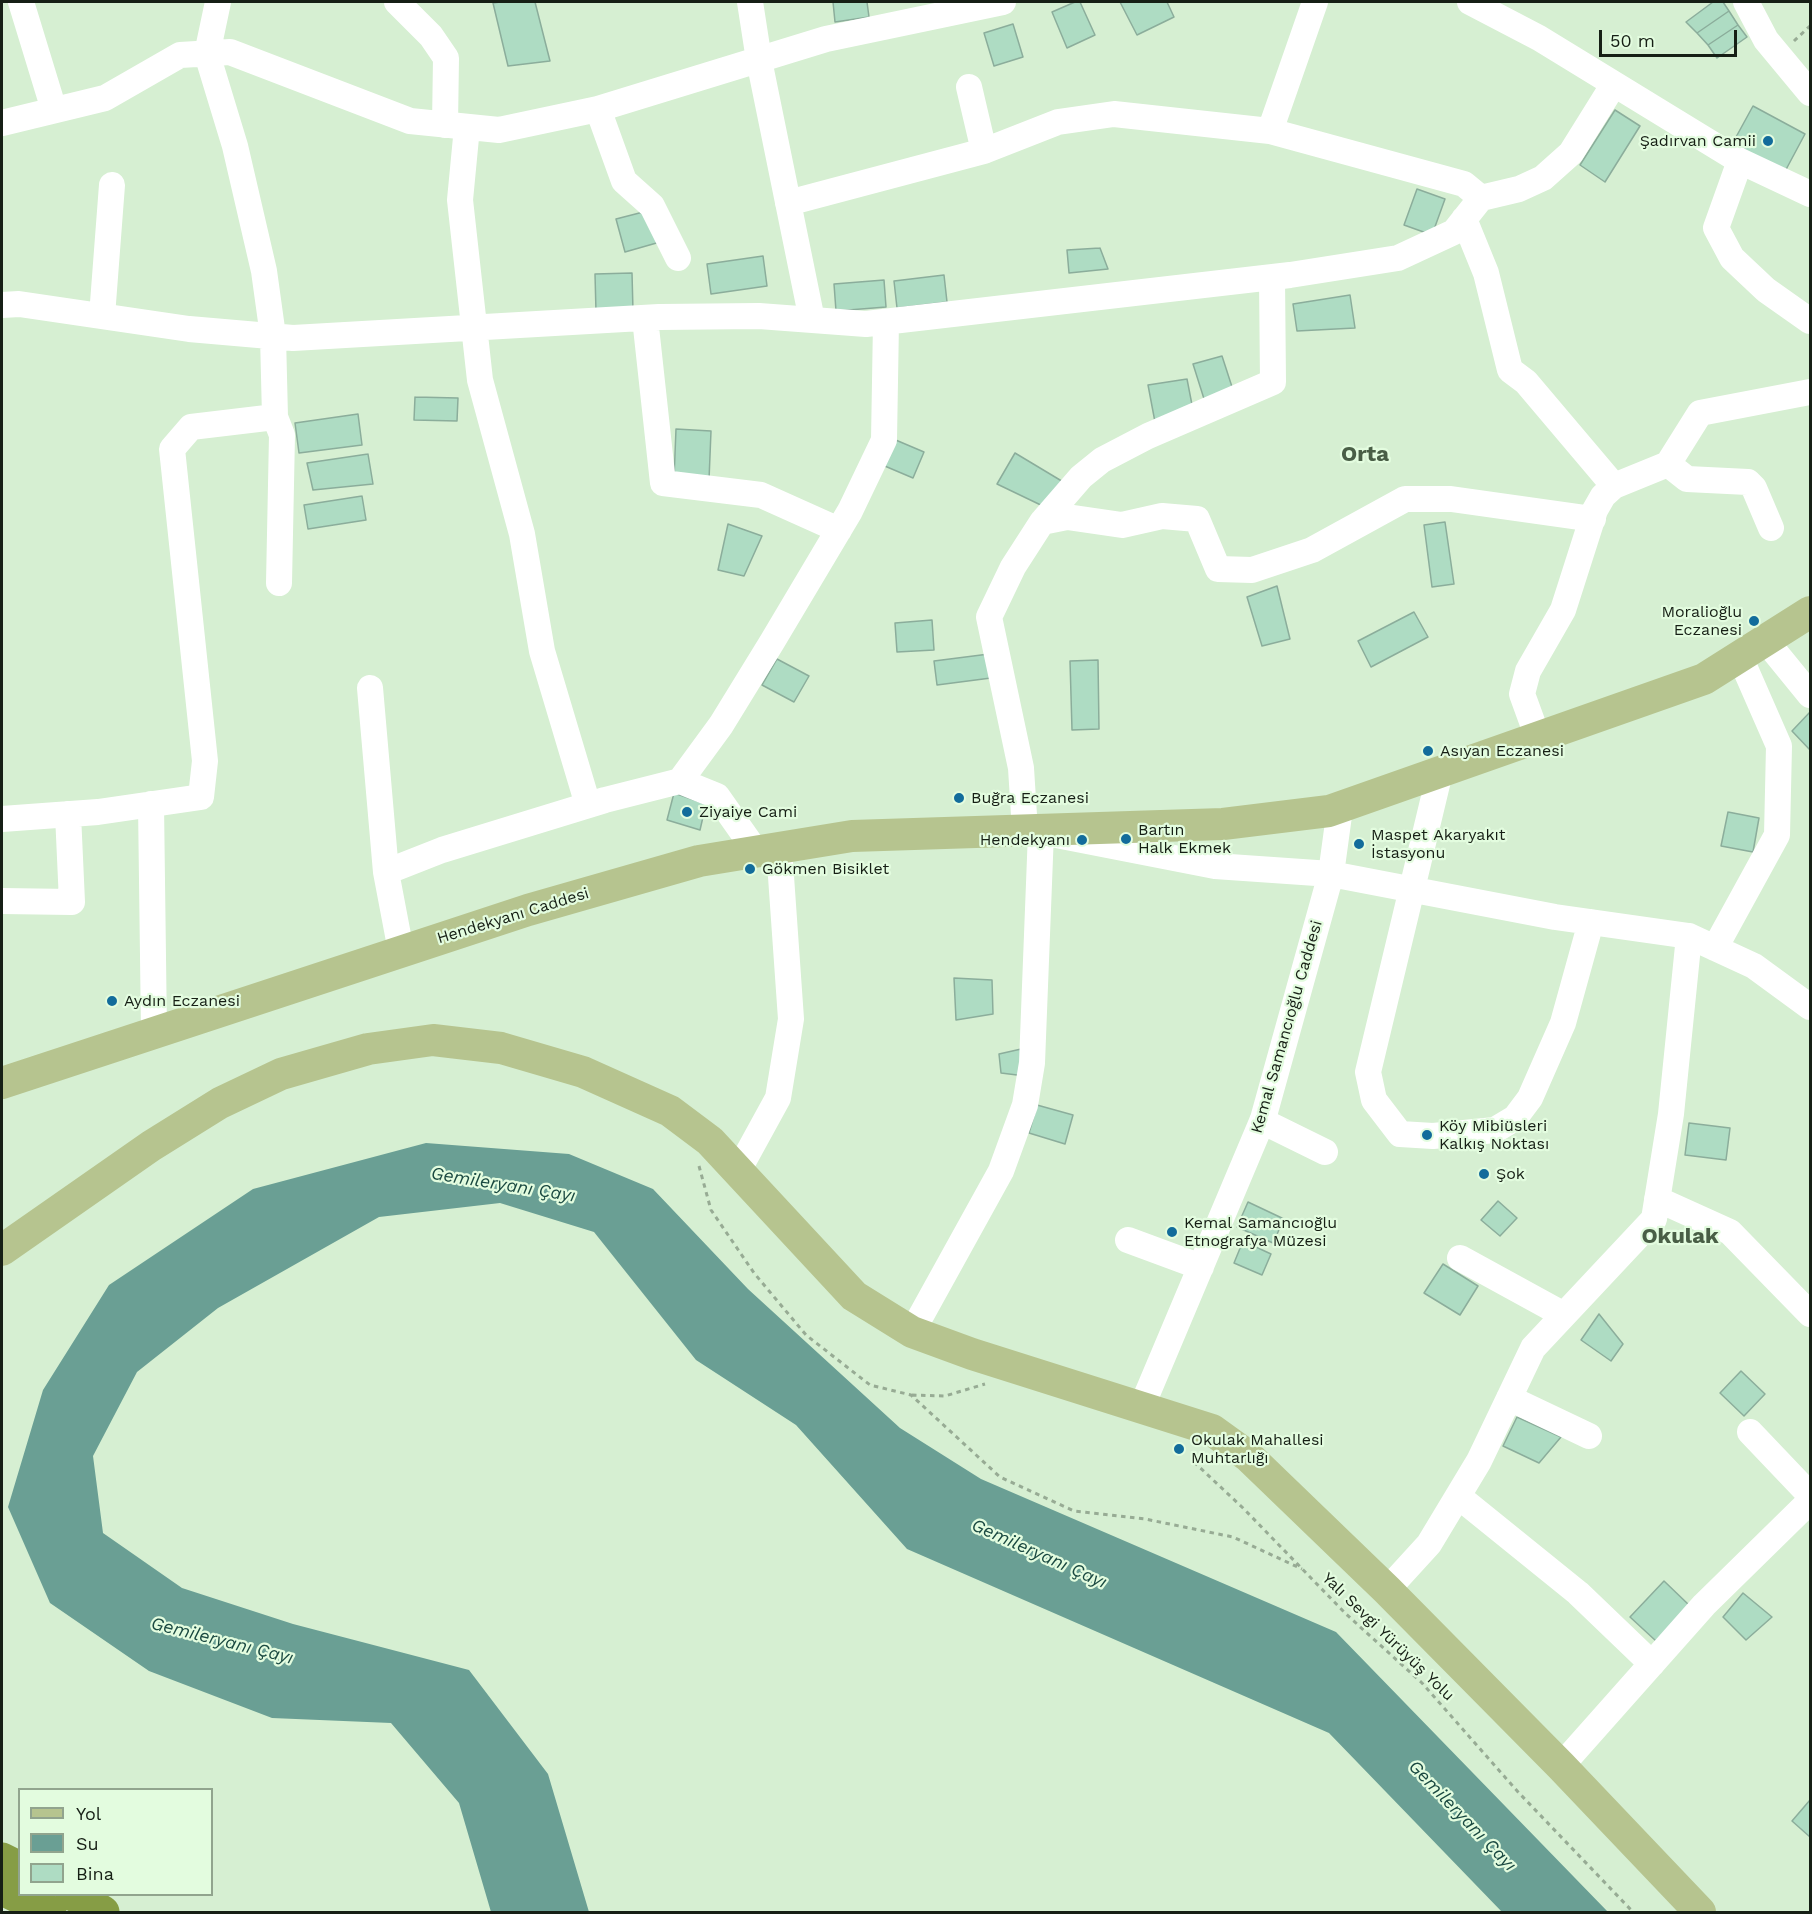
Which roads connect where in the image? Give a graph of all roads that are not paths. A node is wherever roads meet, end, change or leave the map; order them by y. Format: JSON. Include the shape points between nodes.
{"nodes":[{"id":1,"x":21,"y":2,"type":"edge"},
{"id":2,"x":218,"y":2,"type":"edge"},
{"id":3,"x":397,"y":2,"type":"edge"},
{"id":4,"x":750,"y":2,"type":"edge"},
{"id":5,"x":1002,"y":2,"type":"edge"},
{"id":6,"x":1315,"y":2,"type":"edge"},
{"id":7,"x":1470,"y":2,"type":"edge"},
{"id":8,"x":1746,"y":2,"type":"edge"},
{"id":9,"x":207,"y":54,"type":"junction"},
{"id":10,"x":759,"y":60,"type":"junction"},
{"id":11,"x":1614,"y":84,"type":"junction"},
{"id":12,"x":969,"y":87,"type":"dead end"},
{"id":13,"x":1810,"y":93,"type":"edge"},
{"id":14,"x":598,"y":109,"type":"junction"},
{"id":15,"x":54,"y":110,"type":"junction"},
{"id":16,"x":2,"y":123,"type":"edge"},
{"id":17,"x":456,"y":126,"type":"junction"},
{"id":18,"x":1270,"y":131,"type":"junction"},
{"id":19,"x":984,"y":151,"type":"junction"},
{"id":20,"x":1740,"y":161,"type":"junction"},
{"id":21,"x":112,"y":185,"type":"dead end"},
{"id":22,"x":1810,"y":194,"type":"edge"},
{"id":23,"x":1481,"y":198,"type":"junction"},
{"id":24,"x":788,"y":203,"type":"junction"},
{"id":25,"x":1464,"y":219,"type":"junction"},
{"id":26,"x":678,"y":258,"type":"dead end"},
{"id":27,"x":1272,"y":278,"type":"junction"},
{"id":28,"x":2,"y":305,"type":"edge"},
{"id":29,"x":102,"y":316,"type":"junction"},
{"id":30,"x":645,"y":318,"type":"junction"},
{"id":31,"x":812,"y":320,"type":"junction"},
{"id":32,"x":1810,"y":321,"type":"edge"},
{"id":33,"x":886,"y":322,"type":"junction"},
{"id":34,"x":473,"y":328,"type":"junction"},
{"id":35,"x":273,"y":336,"type":"junction"},
{"id":36,"x":1810,"y":392,"type":"edge"},
{"id":37,"x":275,"y":417,"type":"junction"},
{"id":38,"x":1668,"y":464,"type":"junction"},
{"id":39,"x":1614,"y":486,"type":"junction"},
{"id":40,"x":1593,"y":519,"type":"junction"},
{"id":41,"x":1042,"y":522,"type":"junction"},
{"id":42,"x":1771,"y":528,"type":"dead end"},
{"id":43,"x":839,"y":530,"type":"junction"},
{"id":44,"x":279,"y":583,"type":"dead end"},
{"id":45,"x":1810,"y":612,"type":"edge"},
{"id":46,"x":1753,"y":649,"type":"junction"},
{"id":47,"x":370,"y":688,"type":"dead end"},
{"id":48,"x":1810,"y":695,"type":"edge"},
{"id":49,"x":1538,"y":738,"type":"junction"},
{"id":50,"x":1440,"y":772,"type":"junction"},
{"id":51,"x":680,"y":781,"type":"junction"},
{"id":52,"x":151,"y":804,"type":"junction"},
{"id":53,"x":588,"y":805,"type":"junction"},
{"id":54,"x":1340,"y":808,"type":"junction"},
{"id":55,"x":68,"y":814,"type":"junction"},
{"id":56,"x":2,"y":819,"type":"edge"},
{"id":57,"x":1033,"y":832,"type":"junction"},
{"id":58,"x":767,"y":849,"type":"junction"},
{"id":59,"x":386,"y":872,"type":"junction"},
{"id":60,"x":1331,"y":874,"type":"junction"},
{"id":61,"x":1411,"y":888,"type":"junction"},
{"id":62,"x":2,"y":901,"type":"edge"},
{"id":63,"x":1591,"y":922,"type":"junction"},
{"id":64,"x":1689,"y":936,"type":"junction"},
{"id":65,"x":1715,"y":948,"type":"junction"},
{"id":66,"x":401,"y":951,"type":"junction"},
{"id":67,"x":1810,"y":1006,"type":"edge"},
{"id":68,"x":154,"y":1033,"type":"junction"},
{"id":69,"x":2,"y":1083,"type":"edge"},
{"id":70,"x":1262,"y":1121,"type":"junction"},
{"id":71,"x":1325,"y":1152,"type":"dead end"},
{"id":72,"x":738,"y":1171,"type":"junction"},
{"id":73,"x":1657,"y":1199,"type":"junction"},
{"id":74,"x":1128,"y":1240,"type":"dead end"},
{"id":75,"x":2,"y":1250,"type":"edge"},
{"id":76,"x":1460,"y":1258,"type":"dead end"},
{"id":77,"x":1201,"y":1267,"type":"junction"},
{"id":78,"x":1810,"y":1314,"type":"edge"},
{"id":79,"x":1564,"y":1315,"type":"junction"},
{"id":80,"x":912,"y":1332,"type":"junction"},
{"id":81,"x":1509,"y":1398,"type":"junction"},
{"id":82,"x":1142,"y":1406,"type":"junction"},
{"id":83,"x":1750,"y":1432,"type":"dead end"},
{"id":84,"x":1589,"y":1436,"type":"dead end"},
{"id":85,"x":1810,"y":1495,"type":"edge"},
{"id":86,"x":1458,"y":1497,"type":"junction"},
{"id":87,"x":1810,"y":1501,"type":"edge"},
{"id":88,"x":1387,"y":1590,"type":"junction"},
{"id":89,"x":1652,"y":1664,"type":"junction"},
{"id":90,"x":1561,"y":1766,"type":"junction"},
{"id":91,"x":2,"y":1859,"type":"edge"},
{"id":92,"x":18,"y":1867,"type":"edge"},
{"id":93,"x":2,"y":1889,"type":"edge"},
{"id":94,"x":75,"y":1896,"type":"edge"},
{"id":95,"x":50,"y":1912,"type":"edge"},
{"id":96,"x":103,"y":1912,"type":"edge"},
{"id":97,"x":1700,"y":1912,"type":"edge"}],
"edges":[{"from":1,"to":15,"type":"street"},
{"from":2,"to":9,"type":"street"},
{"from":3,"to":17,"type":"street","via":[[431,36],[446,58]]},
{"from":4,"to":10,"type":"street"},
{"from":5,"to":10,"type":"street","via":[[826,39]]},
{"from":6,"to":18,"type":"street"},
{"from":7,"to":11,"type":"street"},
{"from":8,"to":13,"type":"street","via":[[1766,40]]},
{"from":9,"to":15,"type":"street","via":[[180,55],[105,98]]},
{"from":9,"to":17,"type":"street","via":[[230,52],[410,121]]},
{"from":9,"to":35,"type":"street","via":[[264,272]]},
{"from":10,"to":14,"type":"street"},
{"from":10,"to":24,"type":"street"},
{"from":11,"to":20,"type":"street"},
{"from":11,"to":23,"type":"street","via":[[1570,153],[1543,178],[1519,189]]},
{"from":12,"to":19,"type":"street"},
{"from":14,"to":17,"type":"street","via":[[500,130]]},
{"from":14,"to":26,"type":"street","via":[[624,181],[652,206]]},
{"from":15,"to":16,"type":"street"},
{"from":17,"to":34,"type":"street"},
{"from":18,"to":19,"type":"street","via":[[1114,114],[1058,122]]},
{"from":18,"to":23,"type":"street","via":[[1464,184]]},
{"from":19,"to":24,"type":"street"},
{"from":20,"to":22,"type":"street"},
{"from":20,"to":32,"type":"street","via":[[1716,228],[1732,258],[1766,290]]},
{"from":21,"to":29,"type":"street"},
{"from":23,"to":25,"type":"street"},
{"from":24,"to":31,"type":"street"},
{"from":25,"to":27,"type":"street","via":[[1454,232],[1398,258]]},
{"from":25,"to":39,"type":"street","via":[[1486,273],[1510,370],[1526,382]]},
{"from":27,"to":33,"type":"street"},
{"from":27,"to":41,"type":"street","via":[[1273,382],[1102,460],[1081,477]]},
{"from":28,"to":29,"type":"street"},
{"from":29,"to":35,"type":"street"},
{"from":30,"to":31,"type":"street","via":[[759,316]]},
{"from":30,"to":34,"type":"street"},
{"from":30,"to":43,"type":"street","via":[[663,483],[761,495]]},
{"from":31,"to":33,"type":"street"},
{"from":33,"to":43,"type":"street","via":[[884,440]]},
{"from":34,"to":35,"type":"street"},
{"from":34,"to":53,"type":"street","via":[[480,380],[522,534],[542,651]]},
{"from":35,"to":37,"type":"street"},
{"from":36,"to":38,"type":"street","via":[[1700,413]]},
{"from":37,"to":44,"type":"street","via":[[282,435]]},
{"from":37,"to":52,"type":"street","via":[[191,428],[172,449],[205,761],[201,797]]},
{"from":38,"to":39,"type":"street"},
{"from":38,"to":42,"type":"street","via":[[1687,479],[1748,482]]},
{"from":39,"to":40,"type":"street","via":[[1603,496]]},
{"from":40,"to":41,"type":"street","via":[[1450,499],[1406,499],[1312,550],[1251,570],[1218,569],[1197,519],[1161,516],[1122,525],[1066,517]]},
{"from":40,"to":49,"type":"street","via":[[1563,610],[1528,672],[1522,694]]},
{"from":41,"to":57,"type":"street","via":[[1013,567],[989,617]]},
{"from":43,"to":51,"type":"street","via":[[721,725]]},
{"from":45,"to":46,"type":"main road","name":"Hendekyanı Caddesi"},
{"from":46,"to":48,"type":"street"},
{"from":46,"to":49,"type":"main road","name":"Hendekyanı Caddesi","via":[[1704,679]]},
{"from":46,"to":65,"type":"street","via":[[1779,746],[1777,835]]},
{"from":47,"to":59,"type":"street"},
{"from":49,"to":50,"type":"main road","name":"Hendekyanı Caddesi"},
{"from":50,"to":54,"type":"main road","name":"Hendekyanı Caddesi"},
{"from":50,"to":61,"type":"street"},
{"from":51,"to":53,"type":"street"},
{"from":51,"to":58,"type":"street","via":[[717,796]]},
{"from":52,"to":55,"type":"street"},
{"from":52,"to":68,"type":"street"},
{"from":53,"to":59,"type":"street","via":[[442,850]]},
{"from":54,"to":57,"type":"main road","name":"Hendekyanı Caddesi","via":[[1223,824]]},
{"from":54,"to":60,"type":"street","name":"Kemal Samancıoğlu Caddesi"},
{"from":55,"to":56,"type":"street"},
{"from":55,"to":62,"type":"street","via":[[72,902]]},
{"from":57,"to":58,"type":"main road","name":"Hendekyanı Caddesi","via":[[852,836]]},
{"from":57,"to":60,"type":"street","via":[[1215,866]]},
{"from":57,"to":80,"type":"street","via":[[1032,1063],[1025,1105],[1001,1171]]},
{"from":58,"to":66,"type":"main road","name":"Hendekyanı Caddesi","via":[[687,864]]},
{"from":58,"to":72,"type":"street","via":[[791,1019],[778,1098]]},
{"from":59,"to":66,"type":"street"},
{"from":60,"to":61,"type":"street"},
{"from":60,"to":70,"type":"street","name":"Kemal Samancıoğlu Caddesi"},
{"from":61,"to":63,"type":"street"},
{"from":61,"to":63,"type":"street","via":[[1368,1072],[1374,1100],[1401,1134],[1433,1136],[1495,1130],[1515,1118],[1530,1098],[1563,1023]]},
{"from":63,"to":64,"type":"street"},
{"from":64,"to":65,"type":"street"},
{"from":64,"to":73,"type":"street","via":[[1671,1114]]},
{"from":65,"to":67,"type":"street","via":[[1754,966]]},
{"from":66,"to":68,"type":"main road","name":"Hendekyanı Caddesi"},
{"from":68,"to":69,"type":"main road","name":"Hendekyanı Caddesi"},
{"from":70,"to":71,"type":"street"},
{"from":70,"to":77,"type":"street","name":"Kemal Samancıoğlu Caddesi"},
{"from":72,"to":75,"type":"main road","via":[[710,1141],[670,1111],[583,1072],[501,1048],[433,1040],[368,1049],[281,1074],[220,1103]]},
{"from":72,"to":80,"type":"main road","via":[[854,1296]]},
{"from":73,"to":78,"type":"street","via":[[1730,1232]]},
{"from":73,"to":79,"type":"street","via":[[1654,1219]]},
{"from":74,"to":77,"type":"street"},
{"from":76,"to":79,"type":"street"},
{"from":77,"to":82,"type":"street","name":"Kemal Samancıoğlu Caddesi"},
{"from":79,"to":81,"type":"street","via":[[1533,1348]]},
{"from":80,"to":82,"type":"main road"},
{"from":81,"to":84,"type":"street"},
{"from":81,"to":86,"type":"street"},
{"from":82,"to":88,"type":"main road","via":[[1212,1430],[1248,1456]]},
{"from":83,"to":85,"type":"street"},
{"from":86,"to":88,"type":"street","via":[[1429,1544]]},
{"from":86,"to":89,"type":"street","via":[[1578,1593]]},
{"from":87,"to":89,"type":"street","via":[[1704,1605]]},
{"from":88,"to":90,"type":"main road"},
{"from":89,"to":90,"type":"street"},
{"from":90,"to":97,"type":"main road"},
{"from":91,"to":92,"type":"highway"},
{"from":93,"to":95,"type":"highway"},
{"from":94,"to":96,"type":"highway"}]}
